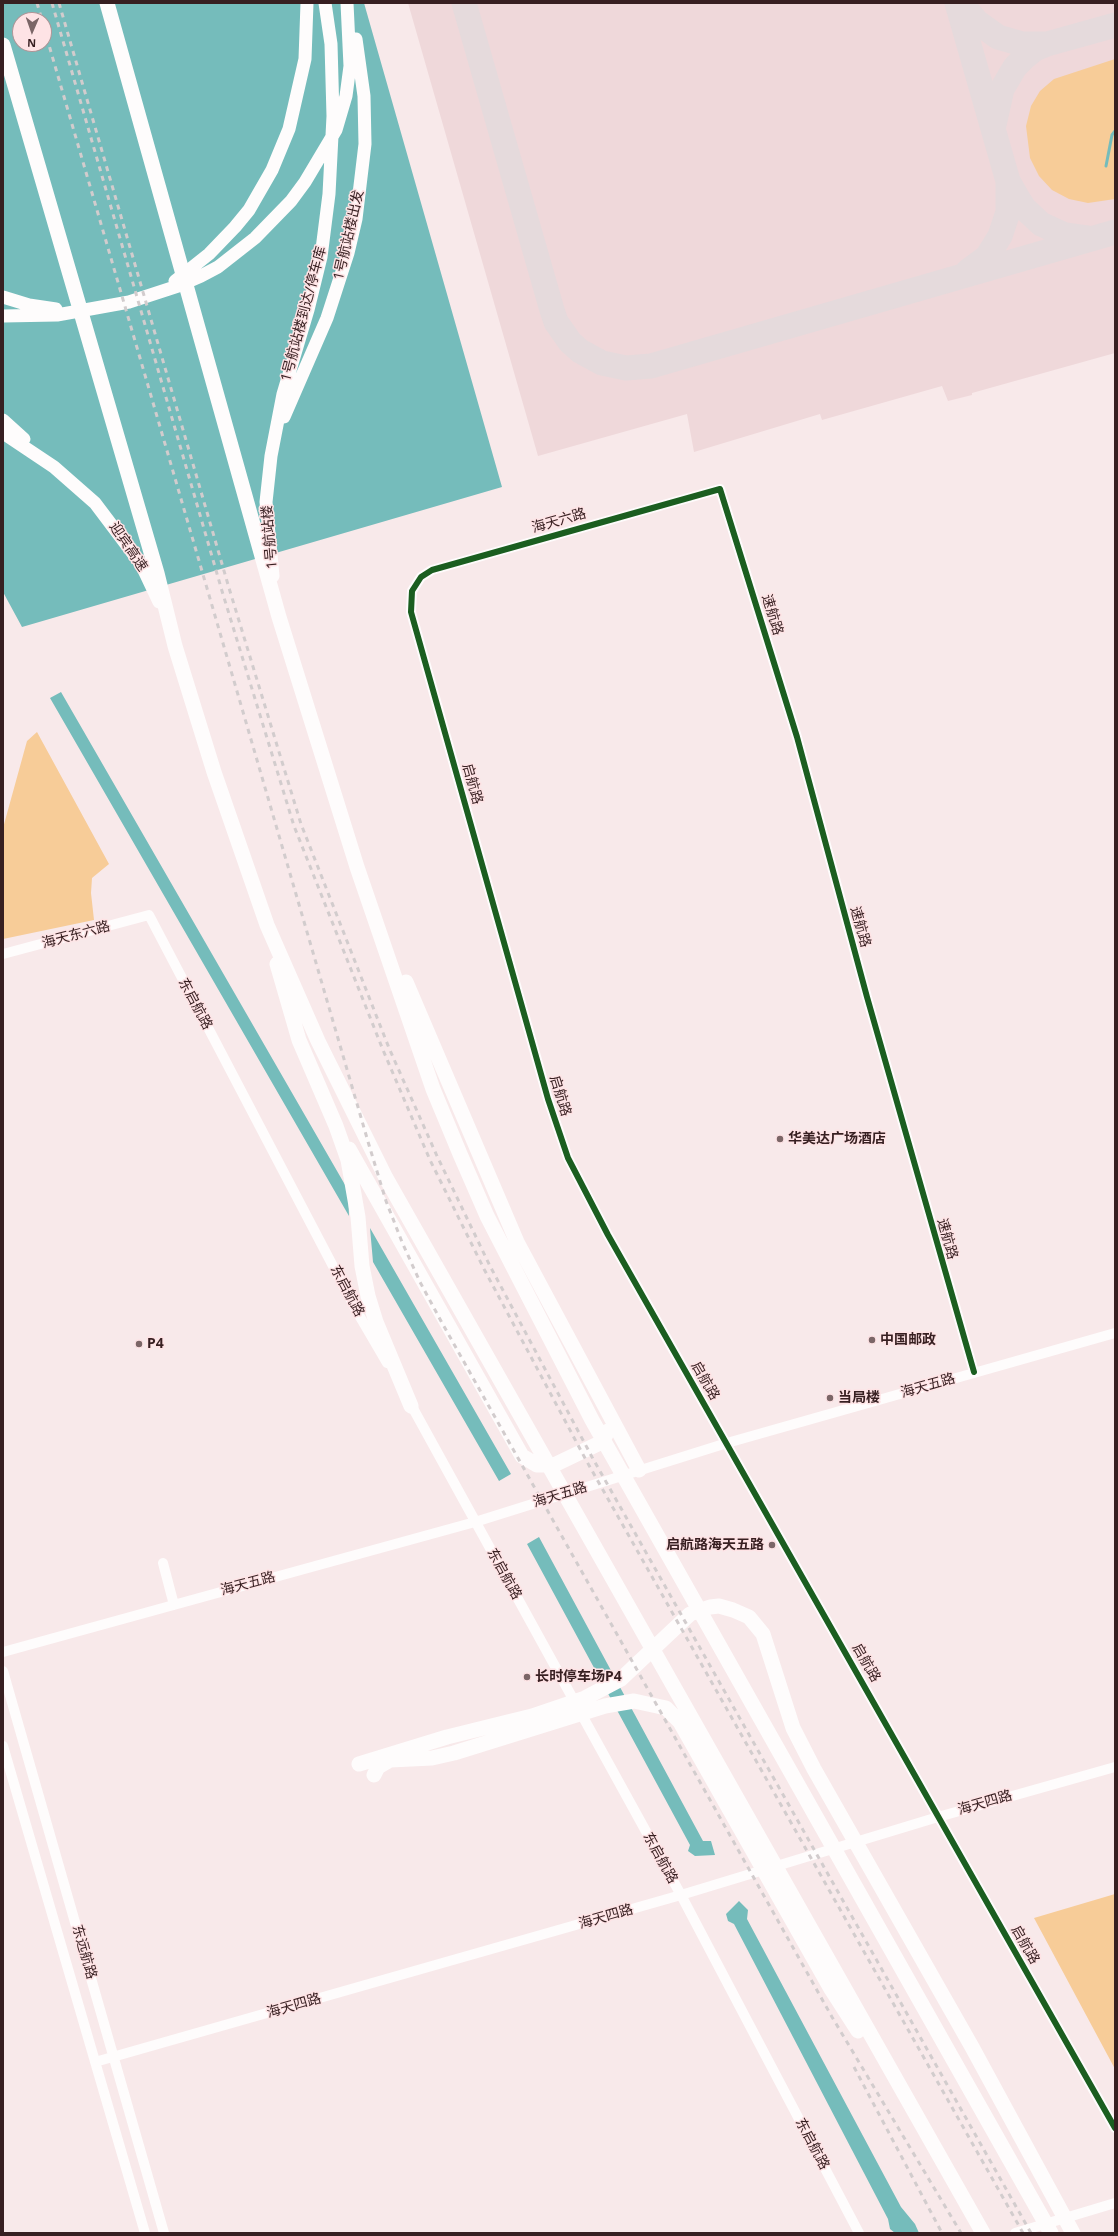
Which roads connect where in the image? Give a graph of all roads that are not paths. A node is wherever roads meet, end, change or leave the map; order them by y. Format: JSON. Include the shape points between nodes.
{"nodes":[{"id":1,"x":107,"y":3,"type":"edge"},
{"id":2,"x":307,"y":3,"type":"edge"},
{"id":3,"x":325,"y":3,"type":"edge"},
{"id":4,"x":347,"y":3,"type":"edge"},
{"id":5,"x":3,"y":45,"type":"edge"},
{"id":6,"x":155,"y":293,"type":"junction"},
{"id":7,"x":3,"y":297,"type":"edge"},
{"id":8,"x":102,"y":307,"type":"junction"},
{"id":9,"x":3,"y":316,"type":"edge"},
{"id":10,"x":3,"y":420,"type":"edge"},
{"id":11,"x":3,"y":433,"type":"edge"},
{"id":12,"x":271,"y":456,"type":"junction"},
{"id":13,"x":54,"y":467,"type":"junction"},
{"id":14,"x":720,"y":489,"type":"joint"},
{"id":15,"x":412,"y":591,"type":"joint"},
{"id":16,"x":279,"y":617,"type":"junction"},
{"id":17,"x":176,"y":646,"type":"junction"},
{"id":18,"x":358,"y":867,"type":"junction"},
{"id":19,"x":149,"y":915,"type":"joint"},
{"id":20,"x":267,"y":925,"type":"junction"},
{"id":21,"x":3,"y":954,"type":"edge"},
{"id":22,"x":336,"y":1126,"type":"junction"},
{"id":23,"x":1115,"y":1333,"type":"edge"},
{"id":24,"x":974,"y":1372,"type":"junction"},
{"id":25,"x":411,"y":1406,"type":"junction"},
{"id":26,"x":606,"y":1408,"type":"junction"},
{"id":27,"x":727,"y":1443,"type":"junction"},
{"id":28,"x":639,"y":1470,"type":"junction"},
{"id":29,"x":475,"y":1522,"type":"junction"},
{"id":30,"x":163,"y":1562,"type":"dead end"},
{"id":31,"x":174,"y":1604,"type":"junction"},
{"id":32,"x":3,"y":1652,"type":"edge"},
{"id":33,"x":3,"y":1671,"type":"edge"},
{"id":34,"x":3,"y":1746,"type":"edge"},
{"id":35,"x":359,"y":1764,"type":"dead end"},
{"id":36,"x":1115,"y":1767,"type":"edge"},
{"id":37,"x":374,"y":1775,"type":"dead end"},
{"id":38,"x":938,"y":1817,"type":"junction"},
{"id":39,"x":865,"y":1839,"type":"junction"},
{"id":40,"x":681,"y":1895,"type":"junction"},
{"id":41,"x":114,"y":2057,"type":"junction"},
{"id":42,"x":95,"y":2062,"type":"junction"},
{"id":43,"x":901,"y":2088,"type":"junction"},
{"id":44,"x":1115,"y":2128,"type":"edge"},
{"id":45,"x":1046,"y":2182,"type":"junction"},
{"id":46,"x":1115,"y":2203,"type":"edge"},
{"id":47,"x":144,"y":2233,"type":"edge"},
{"id":48,"x":164,"y":2233,"type":"edge"},
{"id":49,"x":859,"y":2233,"type":"edge"},
{"id":50,"x":983,"y":2233,"type":"edge"},
{"id":51,"x":1015,"y":2233,"type":"edge"},
{"id":52,"x":1051,"y":2233,"type":"edge"},
{"id":53,"x":1073,"y":2233,"type":"edge"}],
"edges":[{"from":1,"to":16,"type":"highway"},
{"from":2,"to":6,"type":"main road","via":[[305,59],[294,107],[281,150],[262,190],[236,227],[209,254],[195,267]]},
{"from":3,"to":12,"type":"main road","name":"1号航站楼到达/停车库","via":[[331,44],[333,116],[329,194],[318,272],[283,394]]},
{"from":4,"to":6,"type":"main road","via":[[350,50],[346,96],[336,130],[317,164],[291,201],[236,254],[201,276]]},
{"from":4,"to":12,"type":"main road","name":"1号航站楼出发","via":[[359,50],[364,96],[365,144],[360,196],[348,253],[332,304],[292,397]]},
{"from":5,"to":17,"type":"highway"},
{"from":6,"to":8,"type":"main road"},
{"from":7,"to":8,"type":"main road","via":[[29,305],[57,309]]},
{"from":8,"to":9,"type":"main road","via":[[57,315]]},
{"from":10,"to":13,"type":"main road","name":"迎宾高速"},
{"from":11,"to":13,"type":"main road","name":"迎宾高速"},
{"from":12,"to":16,"type":"main road","name":"1号航站楼","via":[[267,479],[267,525]]},
{"from":13,"to":17,"type":"main road","name":"迎宾高速","via":[[95,503],[127,544],[151,583]]},
{"from":14,"to":15,"type":"street","name":"海天六路","via":[[432,570],[421,577]]},
{"from":14,"to":24,"type":"street","name":"速航路","via":[[797,737],[934,1239]]},
{"from":15,"to":27,"type":"street","name":"启航路","via":[[411,612],[548,1100],[568,1158],[608,1235]]},
{"from":16,"to":18,"type":"highway"},
{"from":17,"to":20,"type":"highway","via":[[214,772]]},
{"from":18,"to":26,"type":"highway","via":[[517,1242]]},
{"from":18,"to":52,"type":"highway","via":[[434,1089],[487,1216],[592,1420]]},
{"from":19,"to":21,"type":"street","name":"海天东六路"},
{"from":19,"to":25,"type":"street","name":"东启航路","via":[[356,1310]]},
{"from":20,"to":22,"type":"highway","via":[[299,1040]]},
{"from":20,"to":43,"type":"highway","via":[[318,1041],[386,1178]]},
{"from":22,"to":25,"type":"highway","via":[[348,1160],[354,1190],[362,1266],[368,1296],[376,1322]]},
{"from":22,"to":26,"type":"highway","via":[[522,1456],[537,1464],[554,1465],[602,1442],[610,1428]]},
{"from":23,"to":24,"type":"street","name":"海天五路"},
{"from":24,"to":27,"type":"street","name":"海天五路"},
{"from":25,"to":29,"type":"street","name":"东启航路"},
{"from":26,"to":28,"type":"highway"},
{"from":27,"to":28,"type":"street","name":"海天五路"},
{"from":27,"to":38,"type":"street","name":"启航路"},
{"from":28,"to":29,"type":"street","name":"海天五路"},
{"from":29,"to":31,"type":"street","name":"海天五路"},
{"from":29,"to":40,"type":"street","name":"东启航路"},
{"from":30,"to":31,"type":"street"},
{"from":31,"to":32,"type":"street","name":"海天五路"},
{"from":33,"to":41,"type":"street","name":"东远航路"},
{"from":34,"to":42,"type":"street","name":"东远航路"},
{"from":35,"to":45,"type":"highway","via":[[447,1737],[532,1716],[585,1698],[621,1679],[690,1614],[719,1606],[749,1617],[763,1634],[793,1728]]},
{"from":36,"to":38,"type":"street","name":"海天四路"},
{"from":37,"to":43,"type":"highway","via":[[378,1767],[390,1760],[432,1758],[499,1740],[605,1706],[643,1701],[666,1708],[680,1722],[830,1989],[869,2047]]},
{"from":38,"to":39,"type":"street","name":"海天四路"},
{"from":38,"to":44,"type":"street","name":"启航路"},
{"from":39,"to":40,"type":"street","name":"海天四路"},
{"from":39,"to":45,"type":"highway","via":[[1036,2147]]},
{"from":40,"to":41,"type":"street","name":"海天四路"},
{"from":40,"to":49,"type":"street","name":"东启航路"},
{"from":41,"to":42,"type":"street","name":"海天四路"},
{"from":41,"to":48,"type":"street","name":"东远航路"},
{"from":42,"to":47,"type":"street","name":"东远航路"},
{"from":43,"to":50,"type":"highway"},
{"from":45,"to":53,"type":"highway"},
{"from":46,"to":51,"type":"street"}]}
